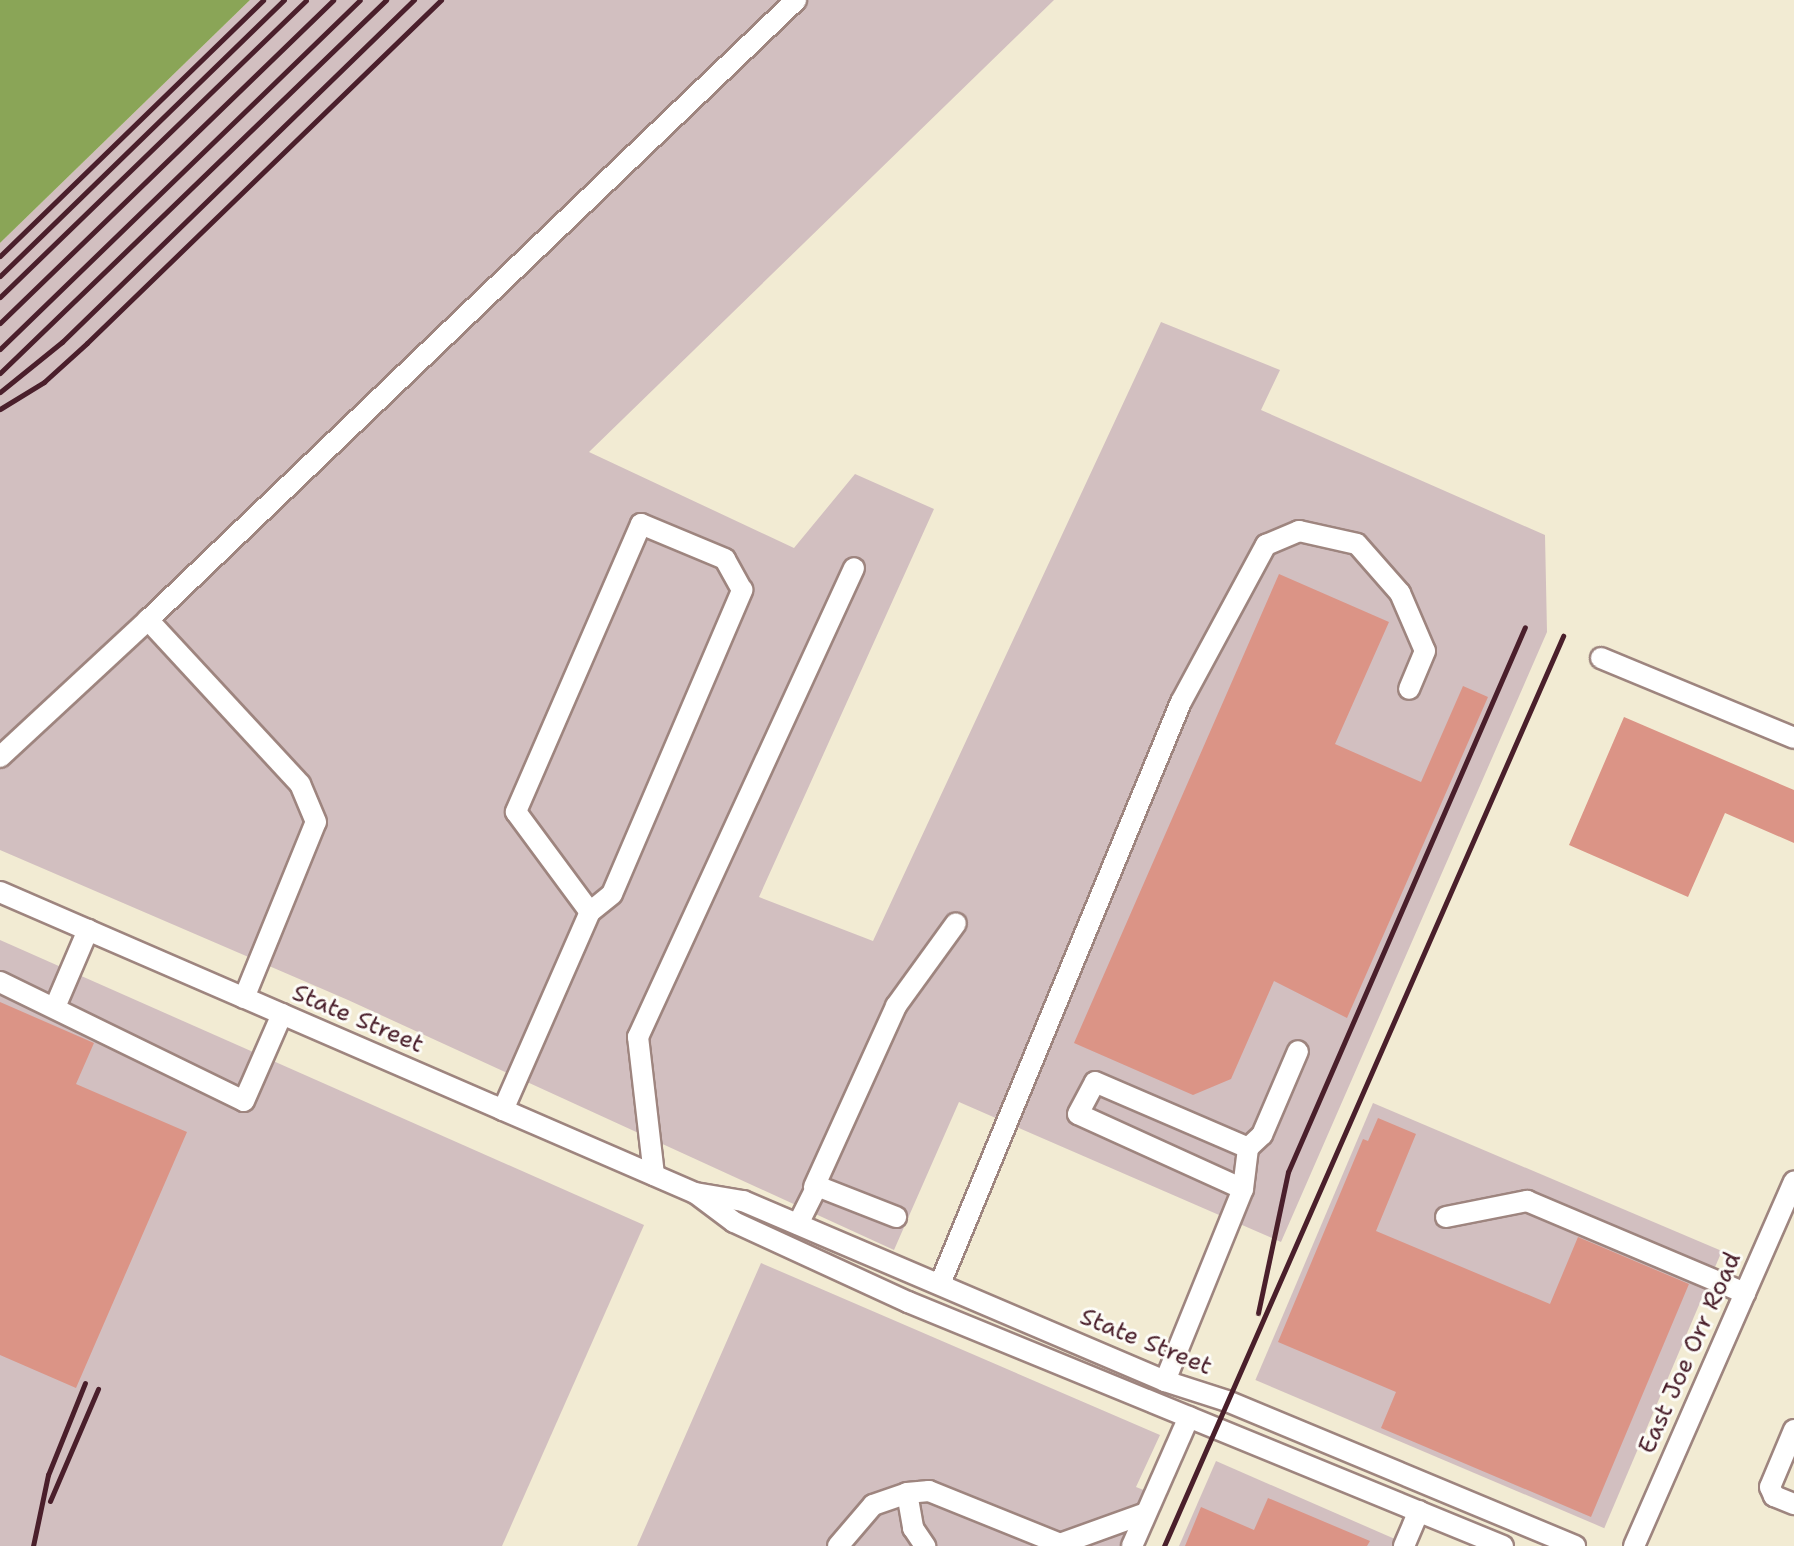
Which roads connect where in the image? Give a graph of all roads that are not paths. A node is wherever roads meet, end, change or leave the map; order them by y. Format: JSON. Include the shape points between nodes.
{"nodes":[{"id":1,"x":796,"y":0,"type":"edge"},
{"id":2,"x":854,"y":568,"type":"dead end"},
{"id":3,"x":148,"y":620,"type":"junction"},
{"id":4,"x":1601,"y":658,"type":"dead end"},
{"id":5,"x":1409,"y":689,"type":"dead end"},
{"id":6,"x":1794,"y":738,"type":"edge"},
{"id":7,"x":0,"y":757,"type":"edge"},
{"id":8,"x":0,"y":892,"type":"edge"},
{"id":9,"x":590,"y":912,"type":"junction"},
{"id":10,"x":956,"y":923,"type":"dead end"},
{"id":11,"x":88,"y":930,"type":"junction"},
{"id":12,"x":0,"y":982,"type":"edge"},
{"id":13,"x":244,"y":998,"type":"junction"},
{"id":14,"x":55,"y":1007,"type":"junction"},
{"id":15,"x":282,"y":1014,"type":"junction"},
{"id":16,"x":1298,"y":1051,"type":"dead end"},
{"id":17,"x":503,"y":1110,"type":"junction"},
{"id":18,"x":1248,"y":1148,"type":"junction"},
{"id":19,"x":654,"y":1175,"type":"junction"},
{"id":20,"x":1794,"y":1182,"type":"edge"},
{"id":21,"x":814,"y":1187,"type":"junction"},
{"id":22,"x":1243,"y":1189,"type":"junction"},
{"id":23,"x":695,"y":1193,"type":"junction"},
{"id":24,"x":896,"y":1217,"type":"dead end"},
{"id":25,"x":1446,"y":1217,"type":"dead end"},
{"id":26,"x":798,"y":1224,"type":"junction"},
{"id":27,"x":940,"y":1284,"type":"junction"},
{"id":28,"x":1745,"y":1293,"type":"junction"},
{"id":29,"x":1165,"y":1381,"type":"junction"},
{"id":30,"x":1189,"y":1417,"type":"junction"},
{"id":31,"x":1794,"y":1430,"type":"edge"},
{"id":32,"x":907,"y":1493,"type":"junction"},
{"id":33,"x":1794,"y":1504,"type":"edge"},
{"id":34,"x":1419,"y":1511,"type":"junction"},
{"id":35,"x":1146,"y":1513,"type":"junction"},
{"id":36,"x":1059,"y":1545,"type":"edge"},
{"id":37,"x":838,"y":1546,"type":"edge"},
{"id":38,"x":925,"y":1546,"type":"edge"},
{"id":39,"x":1132,"y":1546,"type":"edge"},
{"id":40,"x":1404,"y":1546,"type":"edge"},
{"id":41,"x":1503,"y":1546,"type":"edge"},
{"id":42,"x":1575,"y":1546,"type":"edge"},
{"id":43,"x":1634,"y":1546,"type":"edge"}],
"edges":[{"from":1,"to":3,"type":"street"},
{"from":2,"to":19,"type":"street","via":[[638,1037]]},
{"from":3,"to":7,"type":"street"},
{"from":3,"to":13,"type":"street","via":[[300,784],[316,822]]},
{"from":4,"to":6,"type":"street"},
{"from":5,"to":27,"type":"street","via":[[1425,651],[1400,593],[1357,544],[1299,531],[1266,545],[1181,702]]},
{"from":8,"to":11,"type":"street","name":"State Street"},
{"from":9,"to":9,"type":"street","via":[[612,894],[742,590],[725,559],[641,524],[516,812]]},
{"from":9,"to":17,"type":"street"},
{"from":10,"to":21,"type":"street","via":[[896,1006]]},
{"from":11,"to":13,"type":"street","name":"State Street"},
{"from":11,"to":14,"type":"street"},
{"from":12,"to":14,"type":"street"},
{"from":13,"to":15,"type":"street","name":"State Street"},
{"from":14,"to":15,"type":"street","via":[[244,1101]]},
{"from":15,"to":17,"type":"street","name":"State Street"},
{"from":16,"to":18,"type":"street","via":[[1262,1135]]},
{"from":17,"to":19,"type":"street","name":"State Street"},
{"from":18,"to":22,"type":"street"},
{"from":18,"to":22,"type":"street","via":[[1095,1082],[1078,1114]]},
{"from":19,"to":23,"type":"street","name":"State Street"},
{"from":20,"to":28,"type":"street","name":"East Joe Orr Road"},
{"from":21,"to":24,"type":"street"},
{"from":21,"to":26,"type":"street"},
{"from":22,"to":29,"type":"street"},
{"from":23,"to":26,"type":"street","name":"State Street","via":[[743,1201]]},
{"from":23,"to":30,"type":"street","name":"State Street","via":[[734,1222],[908,1302]]},
{"from":25,"to":28,"type":"street","via":[[1527,1201]]},
{"from":26,"to":27,"type":"street","name":"State Street"},
{"from":27,"to":29,"type":"street","name":"State Street"},
{"from":28,"to":43,"type":"street","name":"East Joe Orr Road"},
{"from":29,"to":42,"type":"street","name":"State Street","via":[[1227,1401]]},
{"from":30,"to":34,"type":"street","name":"State Street"},
{"from":30,"to":35,"type":"street"},
{"from":31,"to":33,"type":"street","via":[[1770,1487],[1774,1496]]},
{"from":32,"to":36,"type":"street","via":[[929,1491]]},
{"from":32,"to":37,"type":"street","via":[[873,1505]]},
{"from":32,"to":38,"type":"street","via":[[913,1528]]},
{"from":34,"to":40,"type":"street"},
{"from":34,"to":41,"type":"street","name":"State Street"},
{"from":35,"to":36,"type":"street"},
{"from":35,"to":39,"type":"street"}]}
